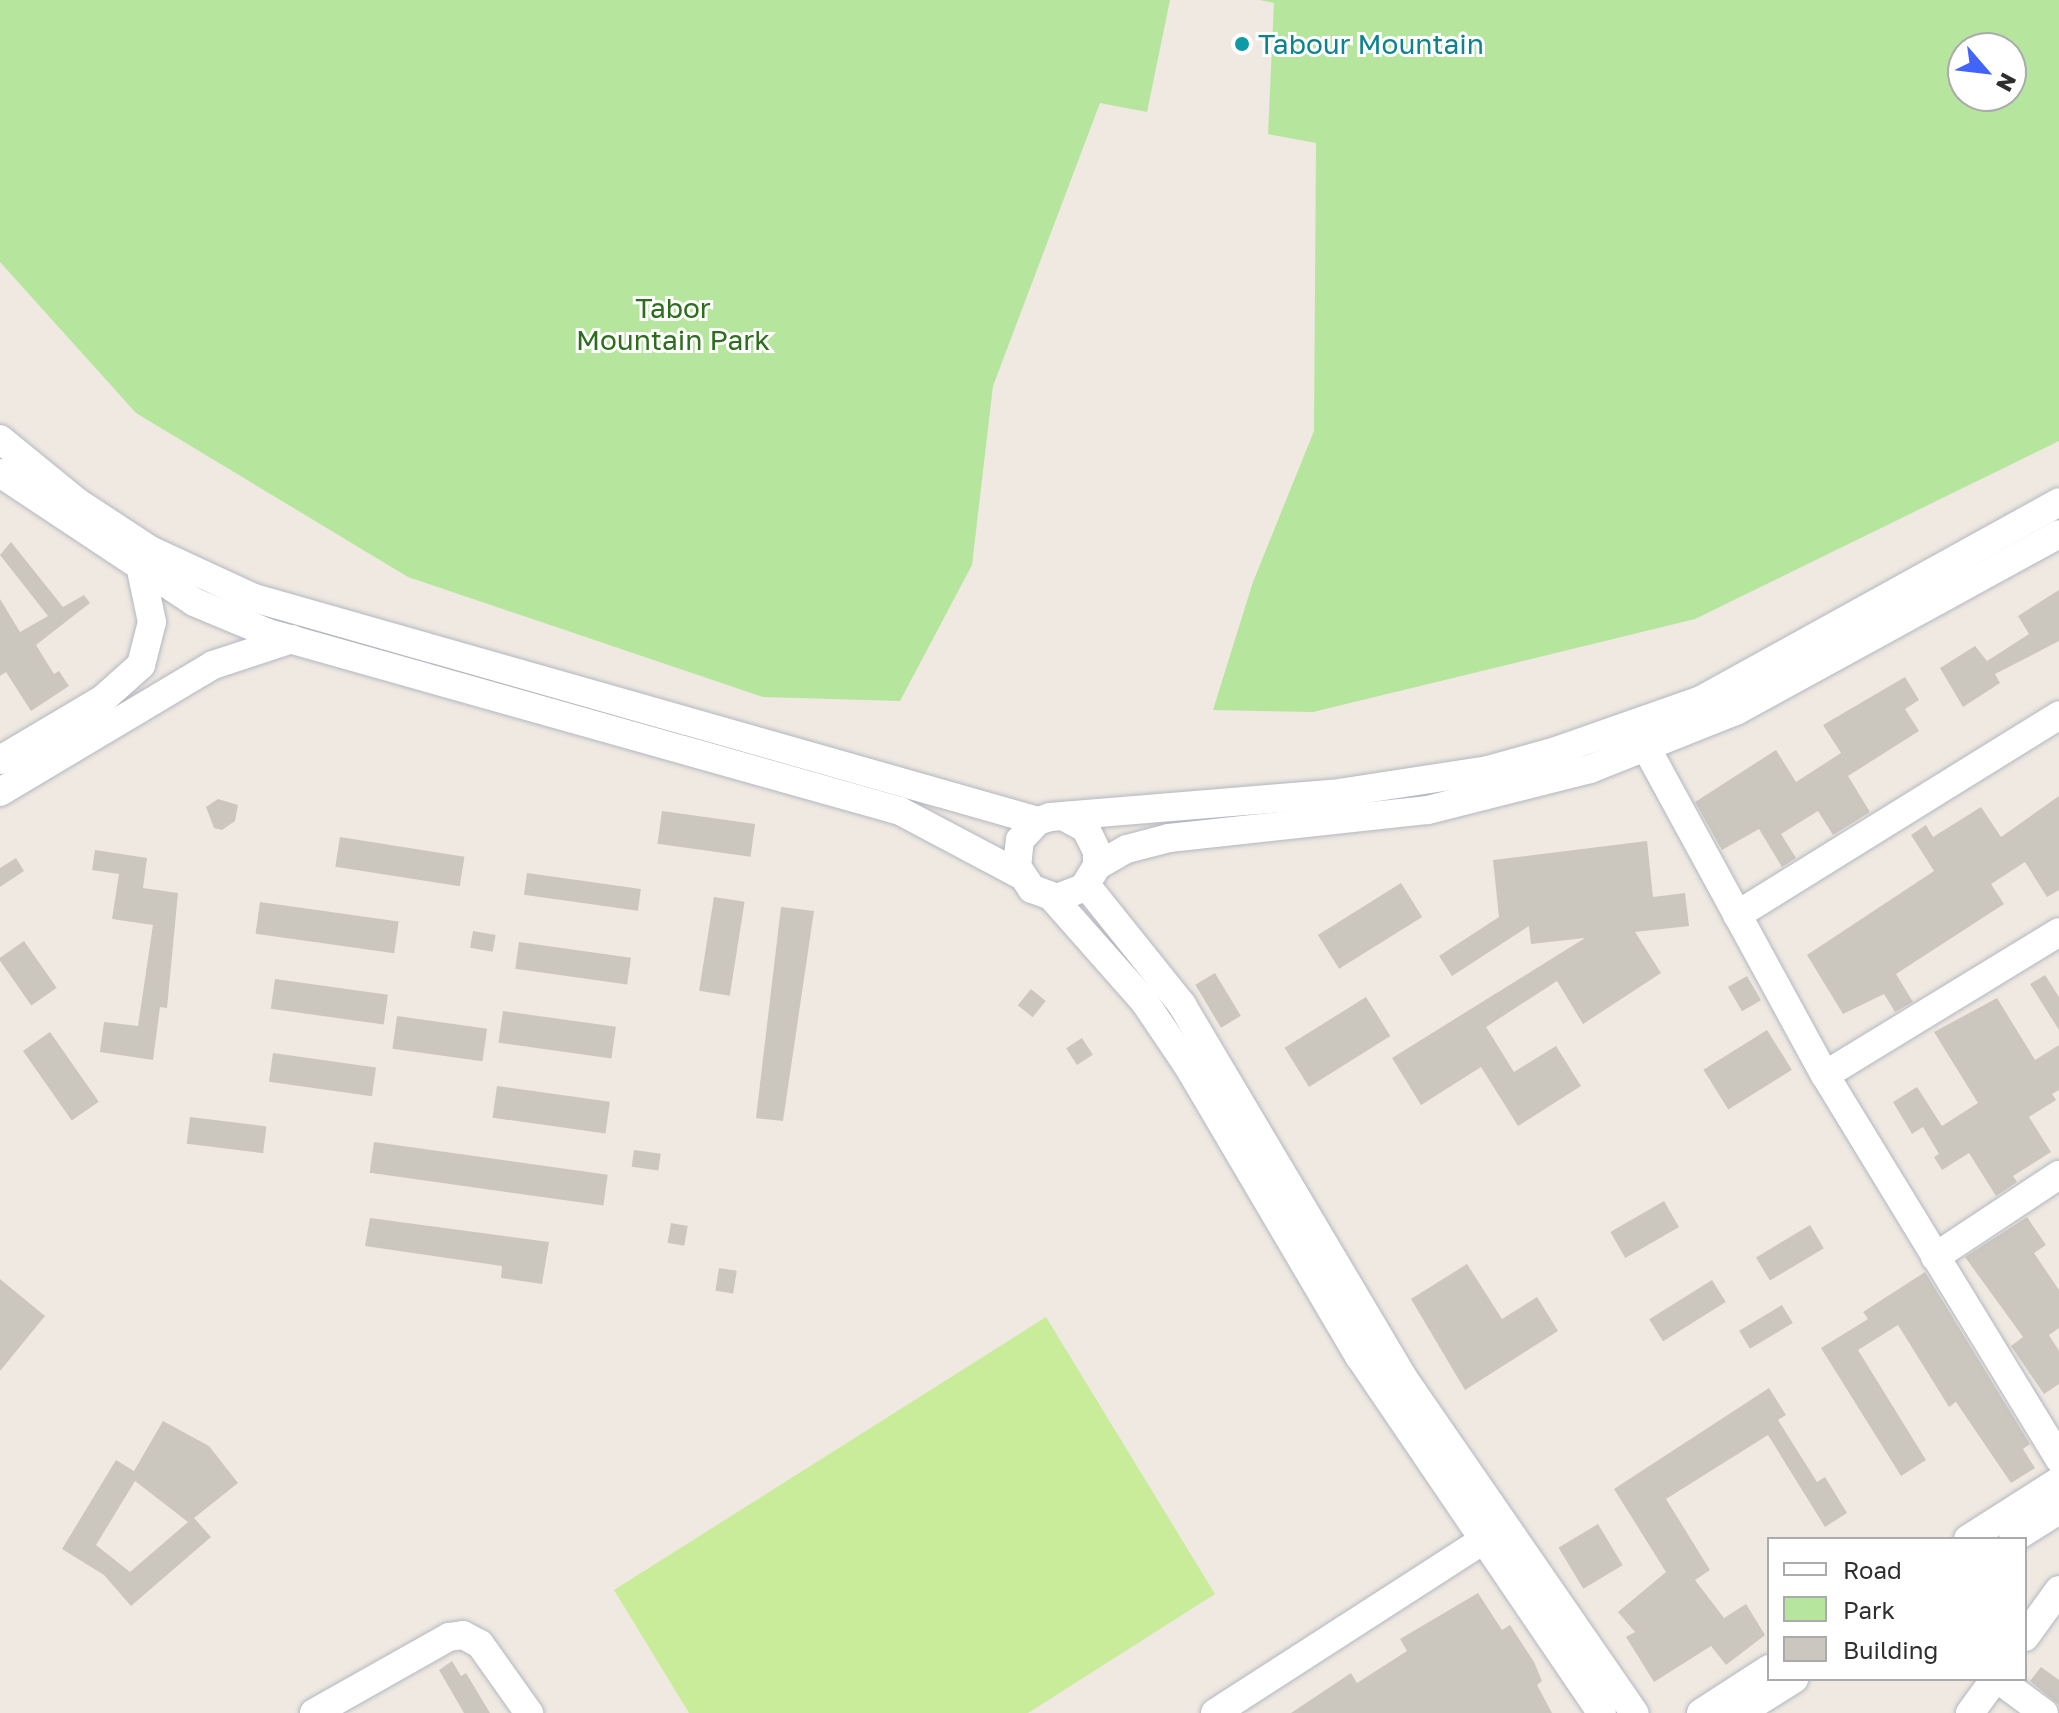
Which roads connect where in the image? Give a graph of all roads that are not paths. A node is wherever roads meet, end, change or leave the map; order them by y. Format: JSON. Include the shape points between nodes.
{"nodes":[{"id":1,"x":0,"y":439,"type":"edge"},
{"id":2,"x":0,"y":473,"type":"edge"},
{"id":3,"x":2059,"y":502,"type":"edge"},
{"id":4,"x":2059,"y":534,"type":"edge"},
{"id":5,"x":141,"y":570,"type":"junction"},
{"id":6,"x":292,"y":639,"type":"junction"},
{"id":7,"x":2059,"y":715,"type":"edge"},
{"id":8,"x":1647,"y":749,"type":"junction"},
{"id":9,"x":5,"y":757,"type":"edge"},
{"id":10,"x":31,"y":773,"type":"junction"},
{"id":11,"x":0,"y":792,"type":"edge"},
{"id":12,"x":1050,"y":819,"type":"junction"},
{"id":13,"x":1021,"y":875,"type":"junction"},
{"id":14,"x":1091,"y":875,"type":"junction"},
{"id":15,"x":1052,"y":897,"type":"junction"},
{"id":16,"x":1737,"y":915,"type":"junction"},
{"id":17,"x":2059,"y":932,"type":"edge"},
{"id":18,"x":1825,"y":1075,"type":"junction"},
{"id":19,"x":2059,"y":1175,"type":"edge"},
{"id":20,"x":1935,"y":1257,"type":"junction"},
{"id":21,"x":2059,"y":1459,"type":"edge"},
{"id":22,"x":2059,"y":1481,"type":"edge"},
{"id":23,"x":2059,"y":1510,"type":"edge"},
{"id":24,"x":1971,"y":1537,"type":"edge"},
{"id":25,"x":2016,"y":1537,"type":"edge"},
{"id":26,"x":1482,"y":1541,"type":"junction"},
{"id":27,"x":2059,"y":1590,"type":"edge"},
{"id":28,"x":2027,"y":1634,"type":"edge"},
{"id":29,"x":1767,"y":1670,"type":"edge"},
{"id":30,"x":1791,"y":1681,"type":"edge"},
{"id":31,"x":1994,"y":1681,"type":"edge"},
{"id":32,"x":1999,"y":1681,"type":"edge"},
{"id":33,"x":314,"y":1713,"type":"edge"},
{"id":34,"x":529,"y":1713,"type":"edge"},
{"id":35,"x":1215,"y":1713,"type":"edge"},
{"id":36,"x":1602,"y":1713,"type":"edge"},
{"id":37,"x":1634,"y":1713,"type":"edge"},
{"id":38,"x":1701,"y":1713,"type":"edge"},
{"id":39,"x":1740,"y":1713,"type":"edge"},
{"id":40,"x":1970,"y":1713,"type":"edge"},
{"id":41,"x":2044,"y":1713,"type":"edge"}],
"edges":[{"from":1,"to":12,"type":"street","via":[[77,502],[150,550],[254,598]]},
{"from":2,"to":5,"type":"street"},
{"from":3,"to":12,"type":"street","via":[[1701,700],[1556,751],[1488,770],[1332,794]]},
{"from":4,"to":8,"type":"street","via":[[1736,711]]},
{"from":5,"to":6,"type":"street","via":[[194,602]]},
{"from":5,"to":9,"type":"street","via":[[152,622],[141,665],[103,699]]},
{"from":6,"to":10,"type":"street","via":[[213,665]]},
{"from":6,"to":13,"type":"street","via":[[900,811]]},
{"from":7,"to":16,"type":"street"},
{"from":8,"to":14,"type":"street","via":[[1510,792],[1428,810],[1169,838],[1127,849]]},
{"from":8,"to":16,"type":"street"},
{"from":9,"to":10,"type":"street"},
{"from":10,"to":11,"type":"street"},
{"from":12,"to":13,"type":"street","via":[[1020,840]]},
{"from":12,"to":14,"type":"street","via":[[1086,829],[1094,839]]},
{"from":13,"to":15,"type":"street","via":[[1032,889]]},
{"from":14,"to":15,"type":"street","via":[[1071,895]]},
{"from":14,"to":37,"type":"street","via":[[1182,1005],[1404,1379]]},
{"from":15,"to":26,"type":"street","via":[[1144,1001],[1188,1066],[1359,1356]]},
{"from":16,"to":18,"type":"street"},
{"from":17,"to":18,"type":"street"},
{"from":18,"to":20,"type":"street"},
{"from":19,"to":20,"type":"street"},
{"from":20,"to":21,"type":"street"},
{"from":22,"to":24,"type":"street"},
{"from":23,"to":25,"type":"street"},
{"from":26,"to":35,"type":"street"},
{"from":26,"to":36,"type":"street"},
{"from":27,"to":28,"type":"street"},
{"from":29,"to":38,"type":"street"},
{"from":30,"to":39,"type":"street"},
{"from":31,"to":40,"type":"street"},
{"from":32,"to":41,"type":"street"},
{"from":33,"to":34,"type":"street","via":[[449,1637],[463,1635],[480,1644]]}]}
